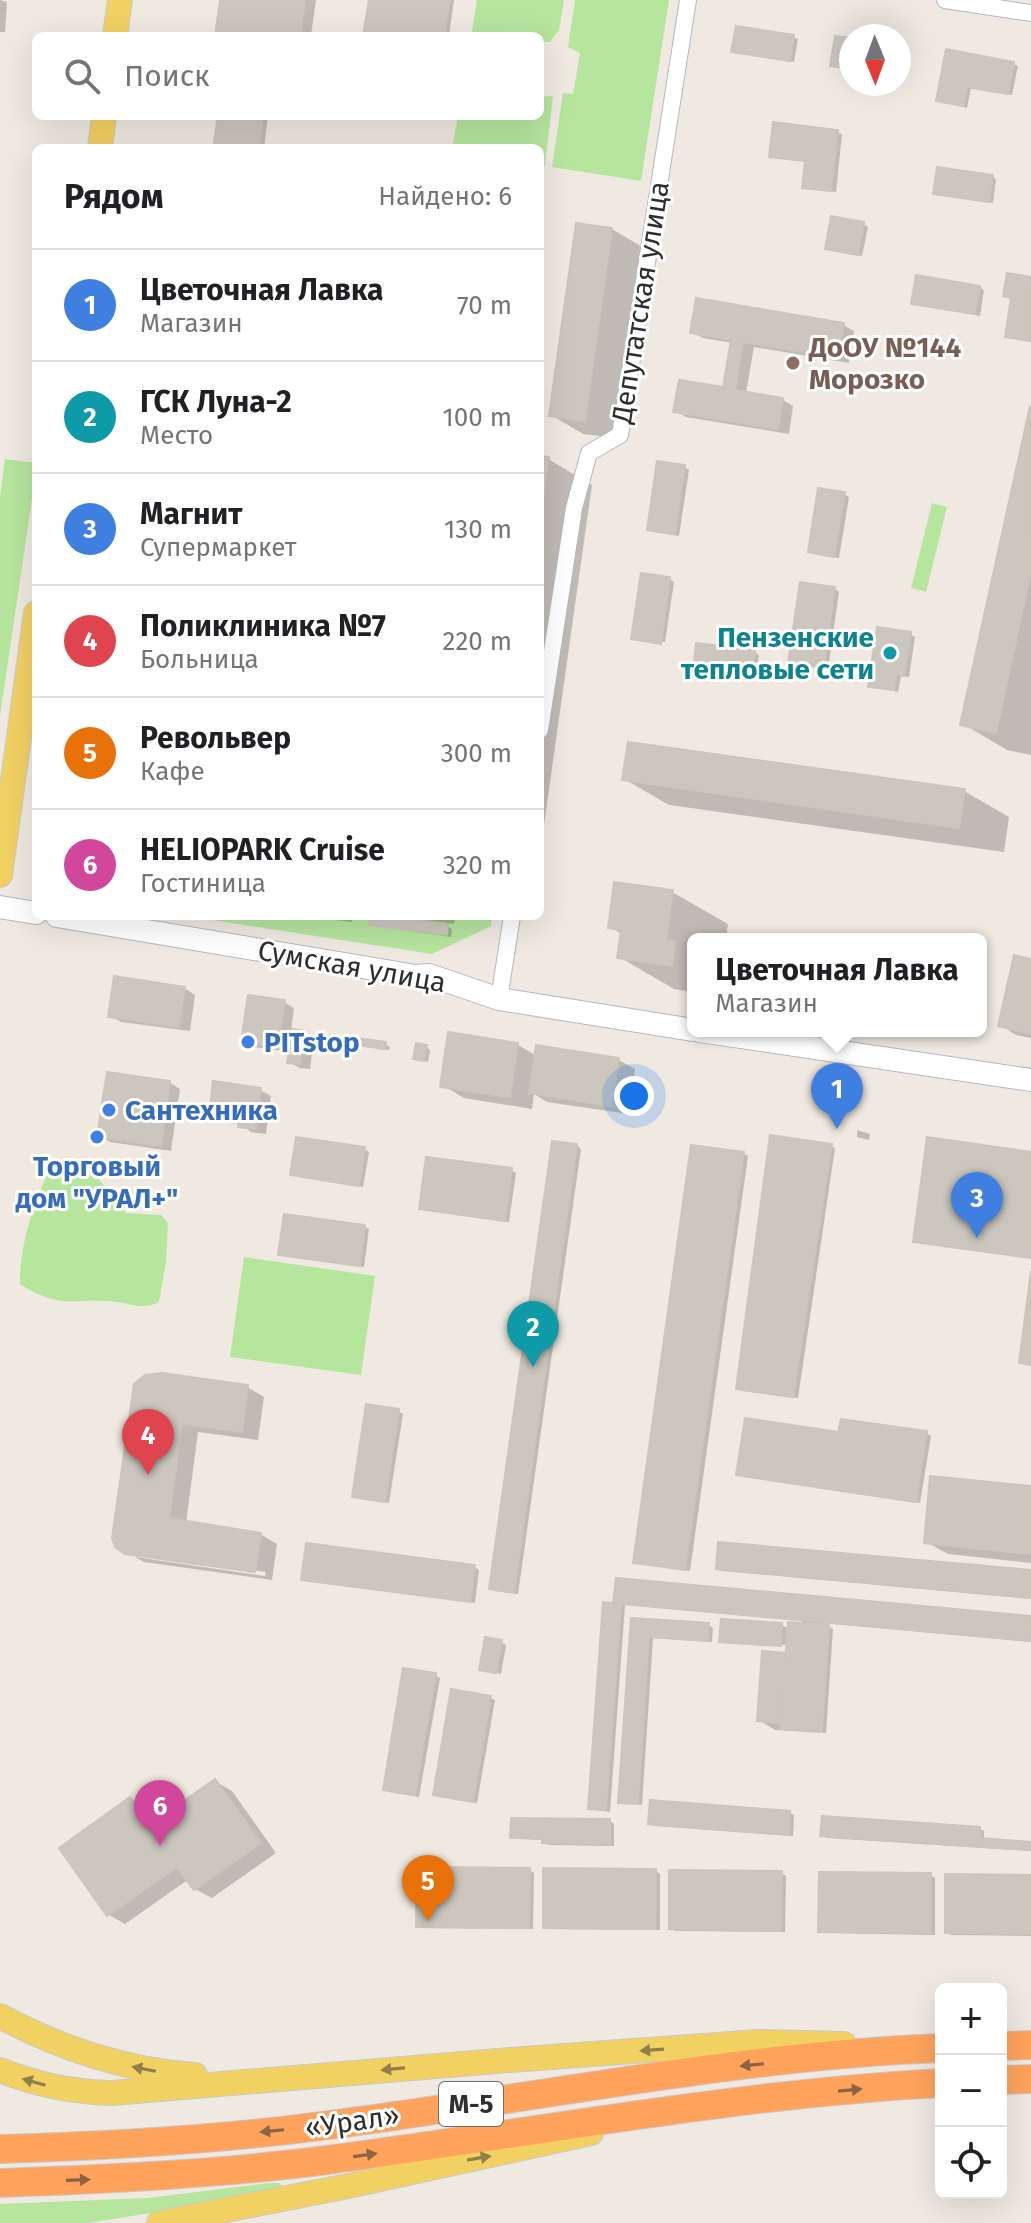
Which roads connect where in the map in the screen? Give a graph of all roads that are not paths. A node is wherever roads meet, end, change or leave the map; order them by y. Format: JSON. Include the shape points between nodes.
{"nodes":[{"id":1,"x":120,"y":0,"type":"edge"},
{"id":2,"x":688,"y":0,"type":"edge"},
{"id":3,"x":945,"y":0,"type":"edge"},
{"id":4,"x":1031,"y":13,"type":"edge"},
{"id":5,"x":116,"y":32,"type":"edge"},
{"id":6,"x":104,"y":120,"type":"edge"},
{"id":7,"x":100,"y":144,"type":"edge"},
{"id":8,"x":32,"y":642,"type":"edge"},
{"id":9,"x":544,"y":704,"type":"edge"},
{"id":10,"x":0,"y":875,"type":"edge"},
{"id":11,"x":0,"y":907,"type":"edge"},
{"id":12,"x":32,"y":912,"type":"edge"},
{"id":13,"x":81,"y":920,"type":"edge"},
{"id":14,"x":511,"y":920,"type":"edge"},
{"id":15,"x":499,"y":999,"type":"junction"},
{"id":16,"x":687,"y":1029,"type":"edge"},
{"id":17,"x":741,"y":1037,"type":"edge"},
{"id":18,"x":1031,"y":1080,"type":"edge"},
{"id":19,"x":0,"y":2016,"type":"edge"},
{"id":20,"x":1031,"y":2045,"type":"edge"},
{"id":21,"x":1007,"y":2046,"type":"edge"},
{"id":22,"x":935,"y":2047,"type":"edge"},
{"id":23,"x":935,"y":2047,"type":"edge"},
{"id":24,"x":0,"y":2070,"type":"edge"},
{"id":25,"x":334,"y":2074,"type":"junction"},
{"id":26,"x":1031,"y":2079,"type":"edge"},
{"id":27,"x":1007,"y":2080,"type":"edge"},
{"id":28,"x":935,"y":2084,"type":"edge"},
{"id":29,"x":717,"y":2103,"type":"junction"},
{"id":30,"x":0,"y":2149,"type":"edge"},
{"id":31,"x":0,"y":2183,"type":"edge"},
{"id":32,"x":348,"y":2186,"type":"junction"},
{"id":33,"x":159,"y":2223,"type":"edge"},
{"id":34,"x":206,"y":2223,"type":"edge"}],
"edges":[{"from":1,"to":5,"type":"main road"},
{"from":2,"to":9,"type":"street","name":"Депутатская улица","via":[[620,435],[589,453],[574,508]]},
{"from":3,"to":4,"type":"street"},
{"from":6,"to":7,"type":"main road"},
{"from":8,"to":10,"type":"main road"},
{"from":11,"to":12,"type":"street"},
{"from":13,"to":15,"type":"street","name":"Сумская улица","via":[[429,975]]},
{"from":14,"to":15,"type":"street"},
{"from":15,"to":16,"type":"street","name":"Сумская улица"},
{"from":17,"to":18,"type":"street"},
{"from":25,"to":19,"type":"main road","one_way":true,"via":[[171,2074],[95,2055]]},
{"from":20,"to":21,"type":"highway"},
{"from":22,"to":25,"type":"main road","one_way":true,"via":[[758,2042]]},
{"from":23,"to":30,"type":"highway","name":"«Урал»","number":"М-5","one_way":true,"via":[[712,2069],[224,2137]]},
{"from":25,"to":24,"type":"main road","one_way":true,"via":[[82,2093]]},
{"from":26,"to":27,"type":"highway"},
{"from":29,"to":28,"type":"highway","name":"«Урал»","number":"М-5","one_way":true},
{"from":31,"to":29,"type":"highway","name":"«Урал»","number":"М-5","one_way":true,"via":[[324,2160]]},
{"from":32,"to":29,"type":"main road","one_way":true},
{"from":32,"to":33,"type":"main road"},
{"from":32,"to":34,"type":"main road"}]}
